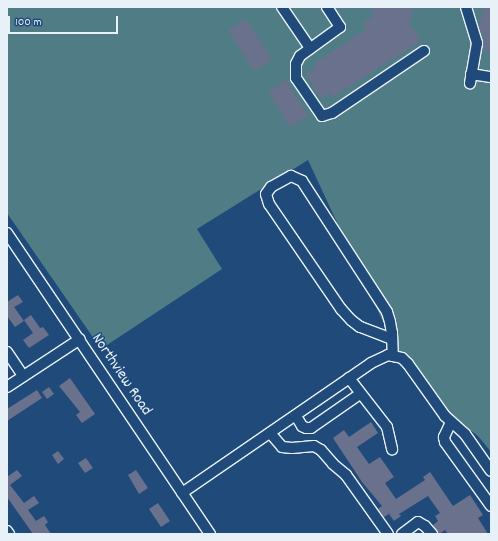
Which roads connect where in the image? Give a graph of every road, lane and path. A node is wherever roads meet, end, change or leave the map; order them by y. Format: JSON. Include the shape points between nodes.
{"nodes":[{"id":1,"x":282,"y":7,"type":"edge"},
{"id":2,"x":327,"y":7,"type":"edge"},
{"id":3,"x":466,"y":7,"type":"edge"},
{"id":4,"x":310,"y":48,"type":"junction"},
{"id":5,"x":424,"y":51,"type":"dead end"},
{"id":6,"x":491,"y":77,"type":"edge"},
{"id":7,"x":7,"y":233,"type":"edge"},
{"id":8,"x":80,"y":339,"type":"junction"},
{"id":9,"x":392,"y":340,"type":"junction"},
{"id":10,"x":7,"y":352,"type":"edge"},
{"id":11,"x":393,"y":356,"type":"junction"},
{"id":12,"x":23,"y":376,"type":"junction"},
{"id":13,"x":349,"y":378,"type":"junction"},
{"id":14,"x":7,"y":387,"type":"edge"},
{"id":15,"x":360,"y":394,"type":"junction"},
{"id":16,"x":296,"y":416,"type":"junction"},
{"id":17,"x":451,"y":422,"type":"junction"},
{"id":18,"x":270,"y":433,"type":"junction"},
{"id":19,"x":392,"y":450,"type":"dead end"},
{"id":20,"x":491,"y":471,"type":"edge"},
{"id":21,"x":182,"y":493,"type":"junction"},
{"id":22,"x":491,"y":506,"type":"edge"},
{"id":23,"x":7,"y":531,"type":"edge"},
{"id":24,"x":9,"y":534,"type":"edge"},
{"id":25,"x":210,"y":534,"type":"edge"},
{"id":26,"x":388,"y":534,"type":"edge"},
{"id":27,"x":402,"y":534,"type":"edge"},
{"id":28,"x":432,"y":534,"type":"edge"}],
"edges":[{"from":1,"to":4,"type":"street"},
{"from":2,"to":4,"type":"street","via":[[340,27]]},
{"from":3,"to":6,"type":"street","via":[[477,43],[470,79]]},
{"from":4,"to":5,"type":"street","via":[[300,56],[296,64],[296,78],[322,116],[332,114]]},
{"from":7,"to":8,"type":"street","name":"Northview Road"},
{"from":8,"to":12,"type":"street"},
{"from":8,"to":21,"type":"street","name":"Northview Road"},
{"from":9,"to":9,"type":"street","via":[[390,322],[384,306],[302,181],[291,176],[271,187],[266,194],[269,204],[341,309],[360,327]]},
{"from":9,"to":11,"type":"street"},
{"from":10,"to":12,"type":"street"},
{"from":11,"to":13,"type":"street","via":[[379,359]]},
{"from":11,"to":17,"type":"street","via":[[402,358],[408,364]]},
{"from":12,"to":14,"type":"street"},
{"from":13,"to":15,"type":"street"},
{"from":13,"to":16,"type":"street"},
{"from":15,"to":16,"type":"street","via":[[311,428],[302,426]]},
{"from":15,"to":19,"type":"street","via":[[387,427]]},
{"from":16,"to":18,"type":"street"},
{"from":17,"to":20,"type":"street","via":[[465,434]]},
{"from":17,"to":22,"type":"street","via":[[444,437],[445,442]]},
{"from":18,"to":21,"type":"street"},
{"from":18,"to":26,"type":"street","via":[[282,446],[314,446],[321,450],[346,475]]},
{"from":21,"to":25,"type":"street","name":"Northview Road"},
{"from":23,"to":24,"type":"street"},
{"from":27,"to":28,"type":"street","via":[[418,522]]}]}
